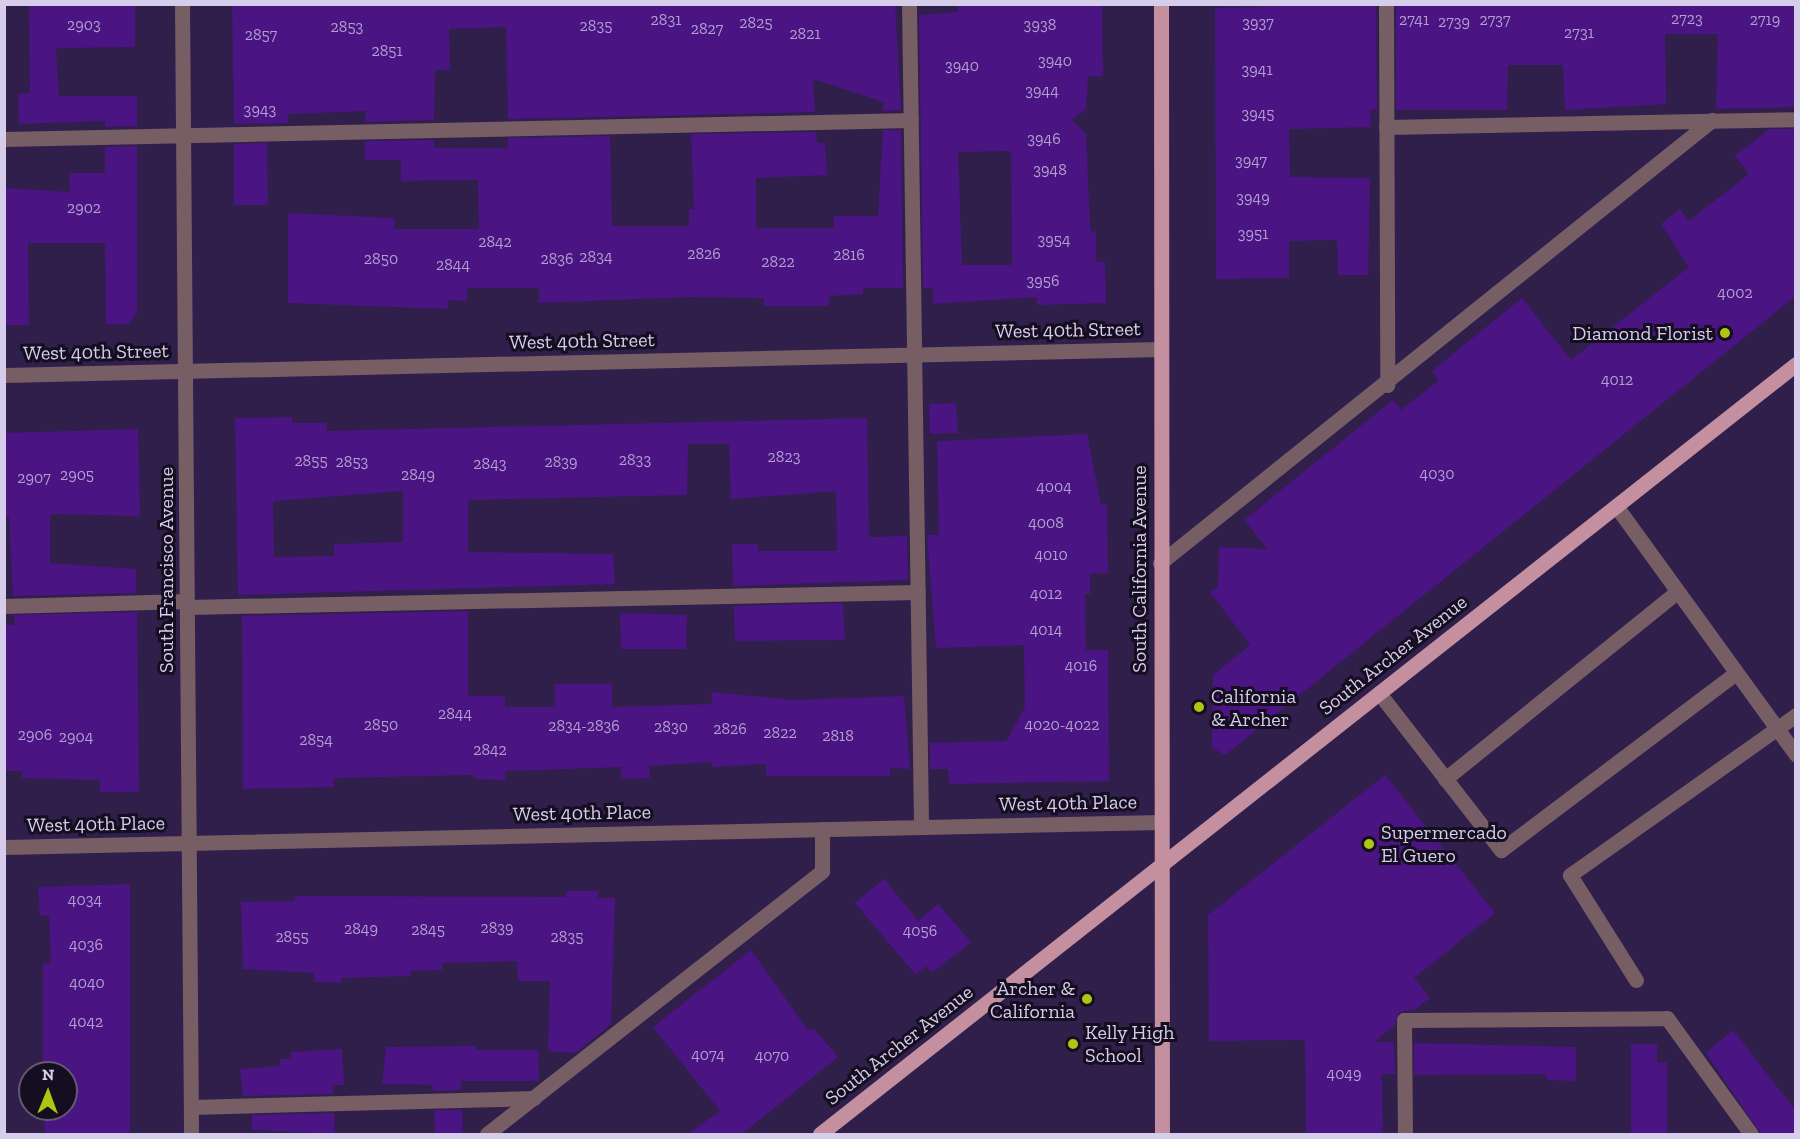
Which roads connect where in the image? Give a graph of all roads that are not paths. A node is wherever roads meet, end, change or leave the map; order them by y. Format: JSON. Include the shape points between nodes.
{"nodes":[{"id":1,"x":182,"y":4,"type":"edge"},
{"id":2,"x":909,"y":4,"type":"edge"},
{"id":3,"x":1161,"y":4,"type":"edge"},
{"id":4,"x":1386,"y":4,"type":"edge"},
{"id":5,"x":1796,"y":119,"type":"edge"},
{"id":6,"x":911,"y":120,"type":"junction"},
{"id":7,"x":1712,"y":120,"type":"junction"},
{"id":8,"x":1386,"y":127,"type":"junction"},
{"id":9,"x":183,"y":135,"type":"junction"},
{"id":10,"x":4,"y":139,"type":"edge"},
{"id":11,"x":1161,"y":349,"type":"junction"},
{"id":12,"x":914,"y":355,"type":"junction"},
{"id":13,"x":1796,"y":364,"type":"edge"},
{"id":14,"x":185,"y":371,"type":"junction"},
{"id":15,"x":4,"y":375,"type":"edge"},
{"id":16,"x":1387,"y":385,"type":"junction"},
{"id":17,"x":1616,"y":506,"type":"junction"},
{"id":18,"x":1160,"y":563,"type":"junction"},
{"id":19,"x":918,"y":592,"type":"junction"},
{"id":20,"x":1677,"y":592,"type":"junction"},
{"id":21,"x":187,"y":604,"type":"junction"},
{"id":22,"x":4,"y":606,"type":"edge"},
{"id":23,"x":1736,"y":673,"type":"junction"},
{"id":24,"x":1378,"y":693,"type":"junction"},
{"id":25,"x":1796,"y":715,"type":"edge"},
{"id":26,"x":1776,"y":729,"type":"junction"},
{"id":27,"x":1796,"y":755,"type":"edge"},
{"id":28,"x":1445,"y":778,"type":"junction"},
{"id":29,"x":1161,"y":822,"type":"junction"},
{"id":30,"x":921,"y":827,"type":"junction"},
{"id":31,"x":822,"y":829,"type":"junction"},
{"id":32,"x":189,"y":843,"type":"junction"},
{"id":33,"x":4,"y":847,"type":"edge"},
{"id":34,"x":1161,"y":866,"type":"junction"},
{"id":35,"x":1636,"y":980,"type":"dead end"},
{"id":36,"x":534,"y":1098,"type":"junction"},
{"id":37,"x":191,"y":1107,"type":"junction"},
{"id":38,"x":191,"y":1134,"type":"edge"},
{"id":39,"x":487,"y":1134,"type":"edge"},
{"id":40,"x":820,"y":1134,"type":"edge"},
{"id":41,"x":1162,"y":1134,"type":"edge"},
{"id":42,"x":1405,"y":1134,"type":"edge"},
{"id":43,"x":1751,"y":1134,"type":"edge"}],
"edges":[{"from":1,"to":9,"type":"street","name":"South Francisco Avenue"},
{"from":2,"to":6,"type":"street"},
{"from":3,"to":11,"type":"main road","name":"South California Avenue"},
{"from":4,"to":8,"type":"street"},
{"from":5,"to":7,"type":"street"},
{"from":6,"to":9,"type":"street"},
{"from":6,"to":12,"type":"street"},
{"from":7,"to":8,"type":"street"},
{"from":7,"to":16,"type":"street"},
{"from":8,"to":16,"type":"street"},
{"from":9,"to":10,"type":"street"},
{"from":9,"to":14,"type":"street","name":"South Francisco Avenue"},
{"from":11,"to":12,"type":"street","name":"West 40th Street"},
{"from":11,"to":18,"type":"main road","name":"South California Avenue"},
{"from":12,"to":14,"type":"street","name":"West 40th Street"},
{"from":12,"to":19,"type":"street"},
{"from":13,"to":17,"type":"main road","name":"South Archer Avenue"},
{"from":14,"to":15,"type":"street","name":"West 40th Street"},
{"from":14,"to":21,"type":"street","name":"South Francisco Avenue"},
{"from":16,"to":18,"type":"street"},
{"from":17,"to":20,"type":"street"},
{"from":17,"to":24,"type":"main road","name":"South Archer Avenue"},
{"from":18,"to":29,"type":"main road","name":"South California Avenue"},
{"from":19,"to":21,"type":"street"},
{"from":19,"to":30,"type":"street"},
{"from":20,"to":23,"type":"street"},
{"from":20,"to":28,"type":"street"},
{"from":21,"to":22,"type":"street"},
{"from":21,"to":32,"type":"street","name":"South Francisco Avenue"},
{"from":23,"to":26,"type":"street"},
{"from":23,"to":28,"type":"street","via":[[1501,850]]},
{"from":24,"to":28,"type":"street"},
{"from":24,"to":34,"type":"main road","name":"South Archer Avenue"},
{"from":25,"to":26,"type":"street"},
{"from":26,"to":27,"type":"street"},
{"from":26,"to":35,"type":"street","via":[[1570,875]]},
{"from":29,"to":30,"type":"street","name":"West 40th Place"},
{"from":29,"to":34,"type":"main road","name":"South California Avenue"},
{"from":30,"to":31,"type":"street","name":"West 40th Place"},
{"from":31,"to":32,"type":"street","name":"West 40th Place"},
{"from":31,"to":36,"type":"street","via":[[822,871]]},
{"from":32,"to":33,"type":"street","name":"West 40th Place"},
{"from":32,"to":37,"type":"street","name":"South Francisco Avenue"},
{"from":34,"to":40,"type":"main road","name":"South Archer Avenue"},
{"from":34,"to":41,"type":"main road","name":"South California Avenue"},
{"from":36,"to":37,"type":"street"},
{"from":36,"to":39,"type":"street"},
{"from":37,"to":38,"type":"street","name":"South Francisco Avenue"},
{"from":42,"to":43,"type":"street","via":[[1404,1020],[1667,1018]]}]}
